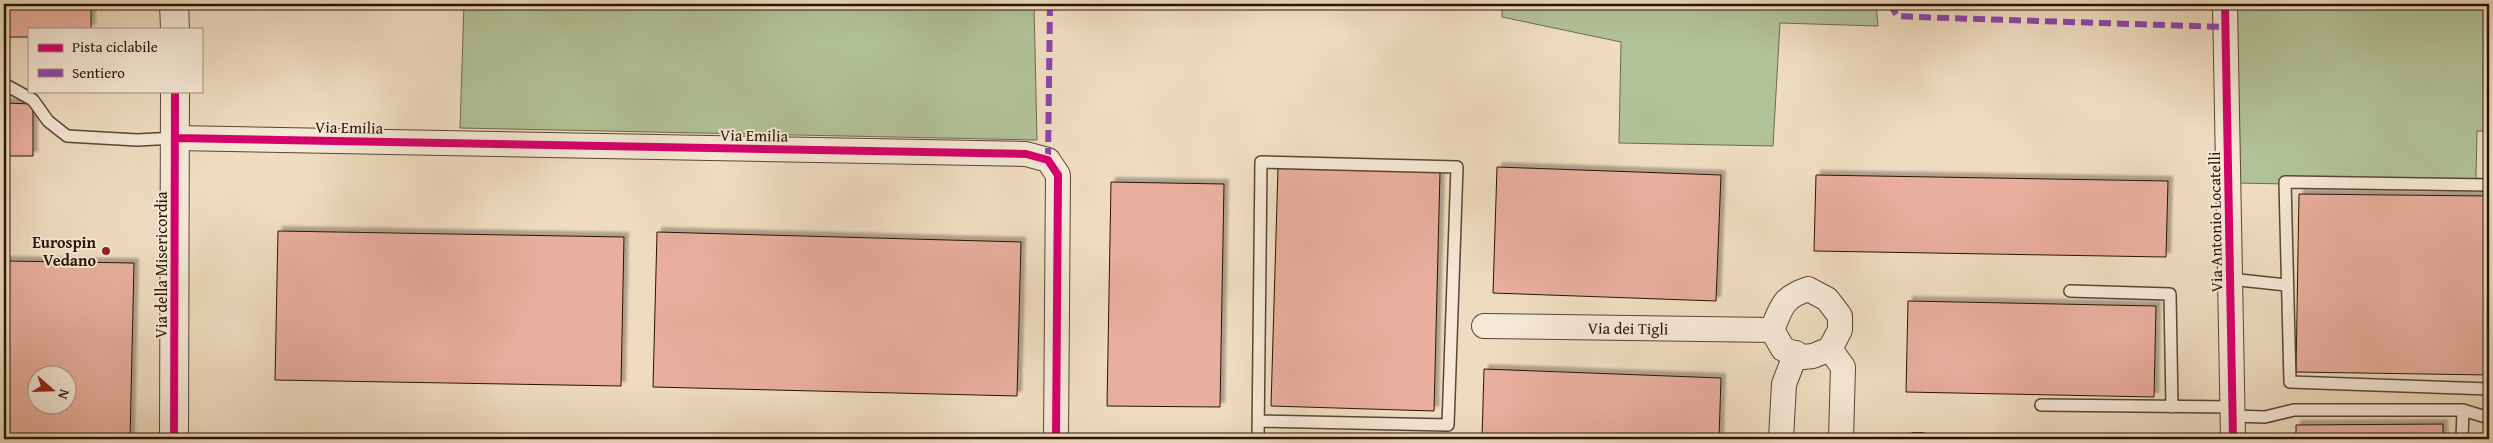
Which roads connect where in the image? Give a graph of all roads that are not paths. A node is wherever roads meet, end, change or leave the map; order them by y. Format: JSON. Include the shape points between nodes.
{"nodes":[{"id":1,"x":174,"y":4,"type":"edge"},
{"id":2,"x":2225,"y":4,"type":"edge"},
{"id":3,"x":175,"y":28,"type":"edge"},
{"id":4,"x":4,"y":84,"type":"edge"},
{"id":5,"x":175,"y":92,"type":"edge"},
{"id":6,"x":176,"y":138,"type":"junction"},
{"id":7,"x":2489,"y":186,"type":"edge"},
{"id":8,"x":2230,"y":279,"type":"junction"},
{"id":9,"x":2286,"y":285,"type":"junction"},
{"id":10,"x":2070,"y":291,"type":"dead end"},
{"id":11,"x":1484,"y":326,"type":"dead end"},
{"id":12,"x":1772,"y":330,"type":"junction"},
{"id":13,"x":1830,"y":348,"type":"junction"},
{"id":14,"x":1796,"y":353,"type":"junction"},
{"id":15,"x":2489,"y":389,"type":"edge"},
{"id":16,"x":2041,"y":405,"type":"dead end"},
{"id":17,"x":2172,"y":407,"type":"junction"},
{"id":18,"x":2463,"y":410,"type":"junction"},
{"id":19,"x":2489,"y":418,"type":"edge"},
{"id":20,"x":1258,"y":421,"type":"junction"},
{"id":21,"x":2230,"y":428,"type":"edge"},
{"id":22,"x":174,"y":439,"type":"edge"},
{"id":23,"x":1056,"y":439,"type":"edge"},
{"id":24,"x":1258,"y":439,"type":"edge"},
{"id":25,"x":1781,"y":439,"type":"edge"},
{"id":26,"x":1841,"y":439,"type":"edge"},
{"id":27,"x":1914,"y":439,"type":"edge"},
{"id":28,"x":1922,"y":439,"type":"edge"},
{"id":29,"x":2462,"y":439,"type":"edge"}],
"edges":[{"from":1,"to":3,"type":"street"},
{"from":2,"to":8,"type":"street","name":"Via Antonio Locatelli"},
{"from":4,"to":6,"type":"lane","via":[[33,100],[48,121],[68,136],[137,140]]},
{"from":5,"to":6,"type":"street","name":"Via della Misericordia"},
{"from":6,"to":22,"type":"street","name":"Via della Misericordia"},
{"from":6,"to":23,"type":"street","name":"Via Emilia","via":[[1026,154],[1048,160],[1058,175],[1059,200]]},
{"from":7,"to":9,"type":"lane","via":[[2285,182]]},
{"from":8,"to":9,"type":"lane"},
{"from":8,"to":21,"type":"street","name":"Via Antonio Locatelli"},
{"from":9,"to":15,"type":"lane","via":[[2290,382]]},
{"from":10,"to":17,"type":"lane","via":[[2170,294]]},
{"from":11,"to":12,"type":"street","name":"Via dei Tigli"},
{"from":12,"to":13,"type":"street","via":[[1787,300],[1808,289],[1827,299],[1840,316],[1840,330]]},
{"from":12,"to":14,"type":"street","via":[[1782,349]]},
{"from":13,"to":14,"type":"street","via":[[1813,356],[1803,357]]},
{"from":13,"to":26,"type":"street","via":[[1843,367]]},
{"from":14,"to":25,"type":"street","via":[[1784,384]]},
{"from":16,"to":17,"type":"lane"},
{"from":17,"to":21,"type":"lane"},
{"from":18,"to":19,"type":"lane"},
{"from":18,"to":21,"type":"lane","via":[[2294,410]]},
{"from":18,"to":29,"type":"lane"},
{"from":20,"to":20,"type":"lane","via":[[1261,162],[1457,167],[1448,425]]},
{"from":20,"to":24,"type":"lane"},
{"from":27,"to":28,"type":"lane"}]}
